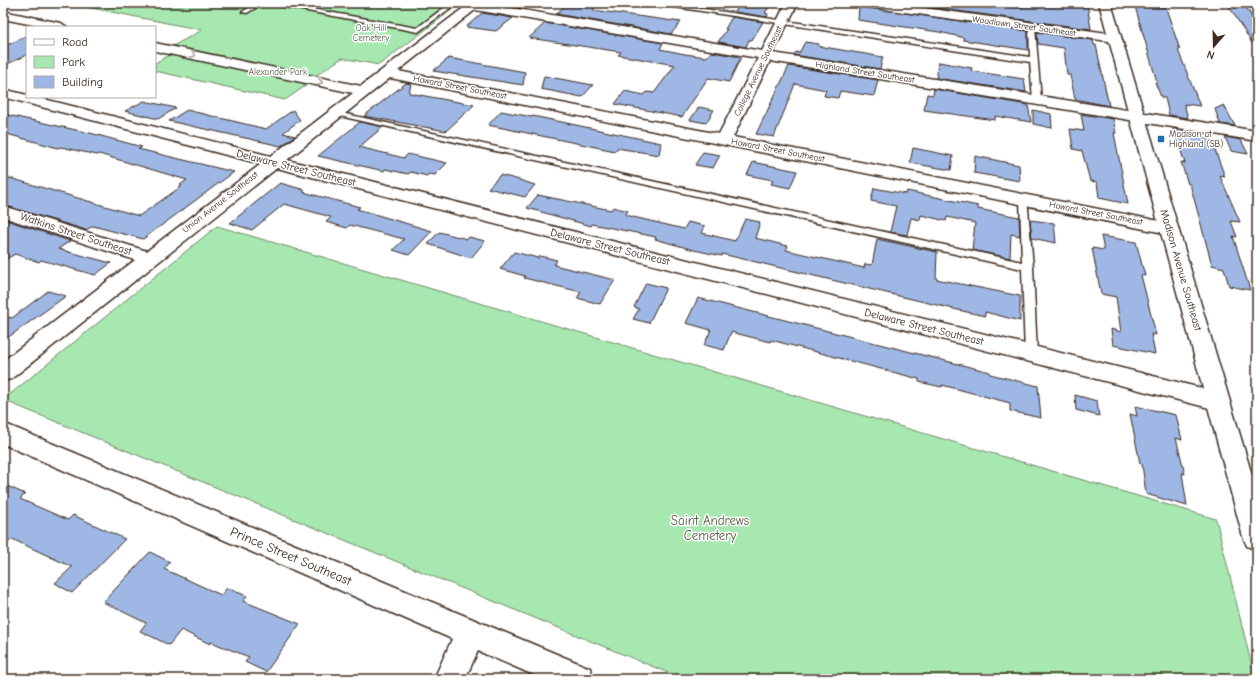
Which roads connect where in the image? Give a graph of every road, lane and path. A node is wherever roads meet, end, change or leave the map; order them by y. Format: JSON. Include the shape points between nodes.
{"nodes":[{"id":1,"x":261,"y":3,"type":"edge"},
{"id":2,"x":268,"y":3,"type":"edge"},
{"id":3,"x":297,"y":3,"type":"edge"},
{"id":4,"x":454,"y":3,"type":"edge"},
{"id":5,"x":652,"y":3,"type":"edge"},
{"id":6,"x":792,"y":3,"type":"edge"},
{"id":7,"x":862,"y":3,"type":"edge"},
{"id":8,"x":1105,"y":3,"type":"edge"},
{"id":9,"x":475,"y":4,"type":"edge"},
{"id":10,"x":290,"y":7,"type":"junction"},
{"id":11,"x":245,"y":12,"type":"dead end"},
{"id":12,"x":3,"y":15,"type":"edge"},
{"id":13,"x":782,"y":22,"type":"junction"},
{"id":14,"x":56,"y":26,"type":"edge"},
{"id":15,"x":1032,"y":27,"type":"junction"},
{"id":16,"x":1115,"y":38,"type":"junction"},
{"id":17,"x":156,"y":47,"type":"edge"},
{"id":18,"x":766,"y":56,"type":"junction"},
{"id":19,"x":1033,"y":60,"type":"junction"},
{"id":20,"x":387,"y":72,"type":"junction"},
{"id":21,"x":364,"y":91,"type":"junction"},
{"id":22,"x":3,"y":94,"type":"edge"},
{"id":23,"x":1037,"y":100,"type":"junction"},
{"id":24,"x":335,"y":113,"type":"junction"},
{"id":25,"x":1138,"y":116,"type":"junction"},
{"id":26,"x":1257,"y":136,"type":"edge"},
{"id":27,"x":724,"y":140,"type":"junction"},
{"id":28,"x":272,"y":162,"type":"junction"},
{"id":29,"x":1024,"y":199,"type":"junction"},
{"id":30,"x":3,"y":211,"type":"edge"},
{"id":31,"x":1169,"y":228,"type":"junction"},
{"id":32,"x":149,"y":258,"type":"junction"},
{"id":33,"x":1028,"y":267,"type":"junction"},
{"id":34,"x":1032,"y":354,"type":"junction"},
{"id":35,"x":3,"y":373,"type":"edge"},
{"id":36,"x":1217,"y":401,"type":"junction"},
{"id":37,"x":3,"y":433,"type":"edge"},
{"id":38,"x":1256,"y":531,"type":"edge"},
{"id":39,"x":472,"y":633,"type":"junction"},
{"id":40,"x":449,"y":679,"type":"edge"},
{"id":41,"x":579,"y":679,"type":"edge"}],
"edges":[{"from":1,"to":11,"type":"lane"},
{"from":2,"to":10,"type":"lane"},
{"from":3,"to":10,"type":"lane"},
{"from":4,"to":10,"type":"lane","via":[[418,30]]},
{"from":5,"to":13,"type":"lane"},
{"from":6,"to":13,"type":"street","name":"College Avenue Southeast"},
{"from":7,"to":15,"type":"street","name":"Woodlawn Street Southeast"},
{"from":8,"to":16,"type":"street","name":"Madison Avenue Southeast"},
{"from":9,"to":18,"type":"street","name":"Highland Street Southeast"},
{"from":9,"to":20,"type":"street","name":"Union Avenue Southeast"},
{"from":12,"to":14,"type":"street"},
{"from":13,"to":18,"type":"street","name":"College Avenue Southeast"},
{"from":13,"to":19,"type":"lane"},
{"from":15,"to":16,"type":"street","name":"Woodlawn Street Southeast"},
{"from":15,"to":19,"type":"lane"},
{"from":16,"to":25,"type":"street","name":"Madison Avenue Southeast"},
{"from":17,"to":21,"type":"street","one_way":true},
{"from":18,"to":23,"type":"street","name":"Highland Street Southeast"},
{"from":18,"to":27,"type":"street","name":"College Avenue Southeast"},
{"from":19,"to":23,"type":"lane"},
{"from":20,"to":21,"type":"street","name":"Union Avenue Southeast"},
{"from":20,"to":27,"type":"street","name":"Howard Street Southeast"},
{"from":21,"to":24,"type":"street","name":"Union Avenue Southeast"},
{"from":22,"to":28,"type":"street","name":"Delaware Street Southeast"},
{"from":23,"to":25,"type":"street","name":"Highland Street Southeast"},
{"from":24,"to":28,"type":"street","name":"Union Avenue Southeast"},
{"from":24,"to":33,"type":"lane"},
{"from":25,"to":26,"type":"street","name":"Highland Street Southeast"},
{"from":25,"to":31,"type":"street","name":"Madison Avenue Southeast"},
{"from":27,"to":29,"type":"street","name":"Howard Street Southeast"},
{"from":28,"to":32,"type":"street","name":"Union Avenue Southeast"},
{"from":28,"to":34,"type":"street","name":"Delaware Street Southeast"},
{"from":29,"to":31,"type":"street","name":"Howard Street Southeast"},
{"from":29,"to":33,"type":"lane"},
{"from":30,"to":32,"type":"street","name":"Watkins Street Southeast"},
{"from":31,"to":36,"type":"street","name":"Madison Avenue Southeast"},
{"from":32,"to":35,"type":"street","name":"Union Avenue Southeast"},
{"from":33,"to":34,"type":"lane"},
{"from":34,"to":36,"type":"street","name":"Delaware Street Southeast"},
{"from":36,"to":38,"type":"street","name":"Madison Avenue Southeast"},
{"from":37,"to":39,"type":"street","name":"Prince Street Southeast"},
{"from":39,"to":40,"type":"street"},
{"from":39,"to":41,"type":"street","name":"Prince Street Southeast"}]}
